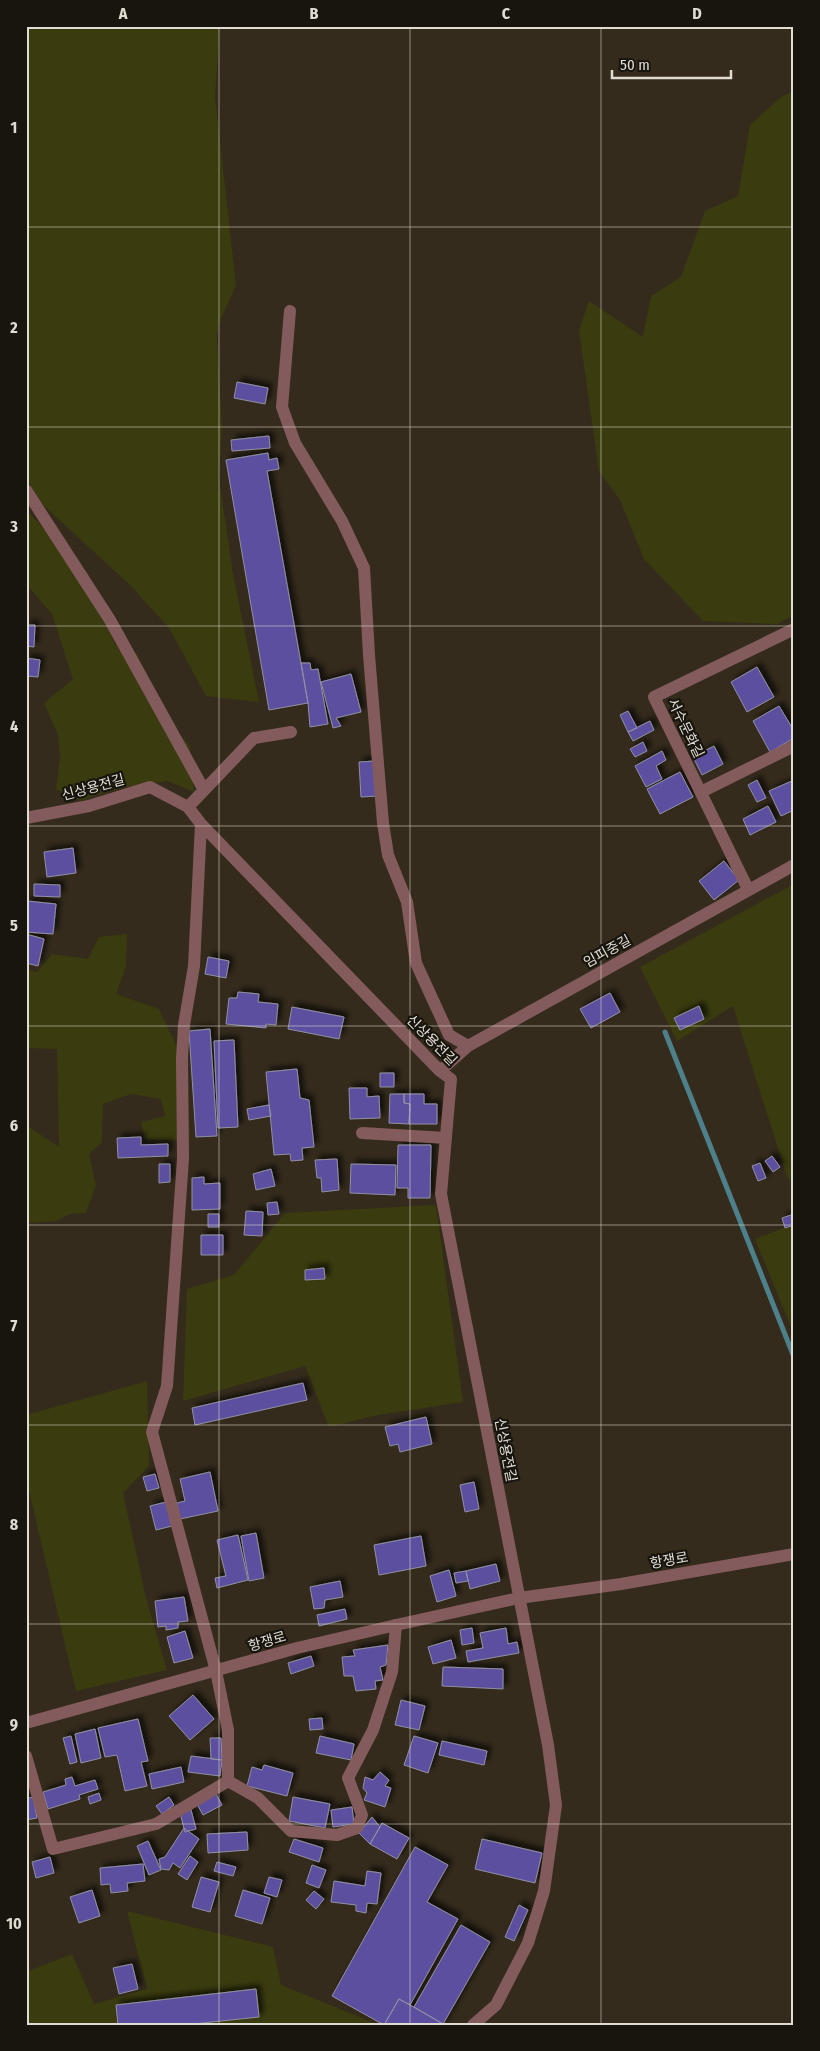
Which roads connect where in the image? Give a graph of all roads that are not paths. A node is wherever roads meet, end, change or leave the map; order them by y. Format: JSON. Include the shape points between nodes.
{"nodes":[{"id":1,"x":290,"y":311,"type":"dead end"},
{"id":2,"x":26,"y":490,"type":"edge"},
{"id":3,"x":794,"y":629,"type":"edge"},
{"id":4,"x":290,"y":732,"type":"dead end"},
{"id":5,"x":794,"y":746,"type":"edge"},
{"id":6,"x":204,"y":790,"type":"junction"},
{"id":7,"x":701,"y":792,"type":"junction"},
{"id":8,"x":188,"y":807,"type":"junction"},
{"id":9,"x":26,"y":818,"type":"edge"},
{"id":10,"x":201,"y":824,"type":"junction"},
{"id":11,"x":794,"y":865,"type":"edge"},
{"id":12,"x":748,"y":890,"type":"junction"},
{"id":13,"x":468,"y":1046,"type":"junction"},
{"id":14,"x":440,"y":1071,"type":"junction"},
{"id":15,"x":362,"y":1133,"type":"dead end"},
{"id":16,"x":446,"y":1138,"type":"junction"},
{"id":17,"x":794,"y":1554,"type":"edge"},
{"id":18,"x":519,"y":1598,"type":"junction"},
{"id":19,"x":396,"y":1625,"type":"junction"},
{"id":20,"x":216,"y":1671,"type":"junction"},
{"id":21,"x":26,"y":1723,"type":"edge"},
{"id":22,"x":26,"y":1756,"type":"edge"},
{"id":23,"x":228,"y":1781,"type":"junction"},
{"id":24,"x":474,"y":2025,"type":"edge"}],
"edges":[{"from":1,"to":13,"type":"street","via":[[282,408],[295,443],[342,521],[364,568],[368,655],[388,856],[407,902],[416,964],[449,1035]]},
{"from":2,"to":6,"type":"street","via":[[110,620]]},
{"from":3,"to":7,"type":"street","name":"서수문화길","via":[[654,697]]},
{"from":4,"to":6,"type":"street","via":[[254,738]]},
{"from":5,"to":7,"type":"street"},
{"from":6,"to":8,"type":"street"},
{"from":7,"to":12,"type":"street"},
{"from":8,"to":9,"type":"street","name":"신상용전길","via":[[150,787],[89,806]]},
{"from":8,"to":10,"type":"street","name":"신상용전길"},
{"from":10,"to":14,"type":"street","name":"신상용전길"},
{"from":10,"to":20,"type":"street","via":[[194,966],[182,1058],[183,1159],[167,1386],[152,1432]]},
{"from":11,"to":12,"type":"street","name":"임피중길"},
{"from":12,"to":13,"type":"street","name":"임피중길"},
{"from":13,"to":14,"type":"street","name":"임피중길"},
{"from":14,"to":16,"type":"street","name":"신상용전길","via":[[451,1079]]},
{"from":15,"to":16,"type":"street"},
{"from":16,"to":18,"type":"street","name":"신상용전길","via":[[441,1194]]},
{"from":17,"to":18,"type":"street","name":"항쟁로"},
{"from":18,"to":19,"type":"street","name":"항쟁로"},
{"from":18,"to":24,"type":"street","via":[[556,1805],[544,1891],[528,1943],[496,2005]]},
{"from":19,"to":20,"type":"street","name":"항쟁로"},
{"from":19,"to":23,"type":"street","via":[[392,1672],[373,1730],[348,1778],[362,1815],[357,1828],[336,1835],[291,1831],[258,1798]]},
{"from":20,"to":21,"type":"street","name":"항쟁로"},
{"from":20,"to":23,"type":"street","via":[[228,1730]]},
{"from":22,"to":23,"type":"street","via":[[53,1849],[156,1824]]}]}
